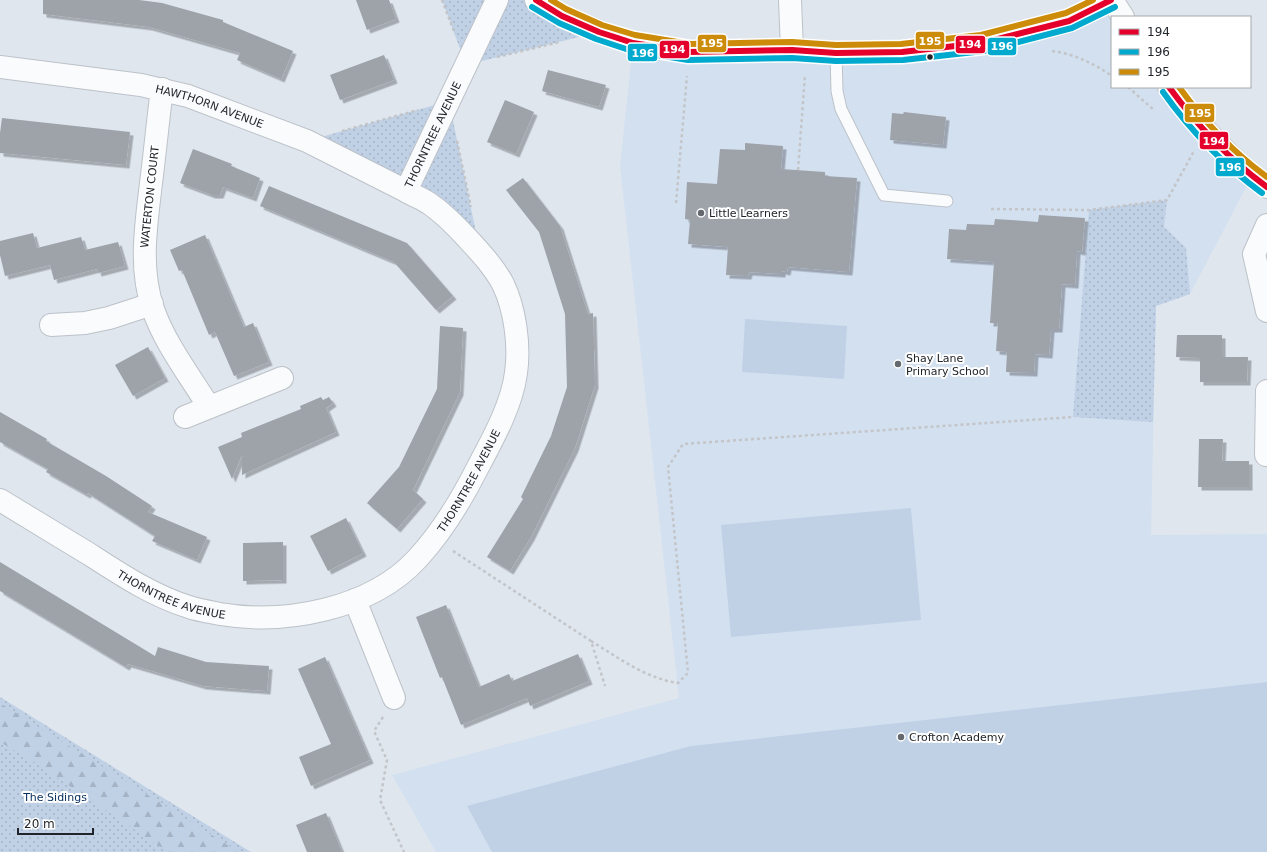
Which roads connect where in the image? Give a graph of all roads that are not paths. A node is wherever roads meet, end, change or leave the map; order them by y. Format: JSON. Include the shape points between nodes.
{"nodes":[{"id":1,"x":497,"y":0,"type":"edge"},
{"id":2,"x":536,"y":0,"type":"edge"},
{"id":3,"x":790,"y":0,"type":"edge"},
{"id":4,"x":1111,"y":0,"type":"edge"},
{"id":5,"x":1122,"y":16,"type":"edge"},
{"id":6,"x":800,"y":50,"type":"junction"},
{"id":7,"x":836,"y":53,"type":"junction"},
{"id":8,"x":0,"y":67,"type":"edge"},
{"id":9,"x":1170,"y":88,"type":"edge"},
{"id":10,"x":162,"y":89,"type":"junction"},
{"id":11,"x":1267,"y":187,"type":"edge"},
{"id":12,"x":406,"y":191,"type":"junction"},
{"id":13,"x":947,"y":201,"type":"dead end"},
{"id":14,"x":1267,"y":224,"type":"edge"},
{"id":15,"x":152,"y":304,"type":"junction"},
{"id":16,"x":1267,"y":311,"type":"edge"},
{"id":17,"x":51,"y":325,"type":"dead end"},
{"id":18,"x":282,"y":378,"type":"dead end"},
{"id":19,"x":1267,"y":391,"type":"edge"},
{"id":20,"x":209,"y":407,"type":"junction"},
{"id":21,"x":185,"y":417,"type":"dead end"},
{"id":22,"x":1266,"y":456,"type":"edge"},
{"id":23,"x":0,"y":500,"type":"edge"},
{"id":24,"x":355,"y":600,"type":"junction"},
{"id":25,"x":394,"y":698,"type":"road end"}],
"edges":[{"from":1,"to":12,"type":"street","name":"THORNTREE AVENUE"},
{"from":2,"to":6,"type":"street","via":[[562,16],[633,43],[689,52]]},
{"from":3,"to":6,"type":"street"},
{"from":4,"to":5,"type":"street"},
{"from":4,"to":7,"type":"street","via":[[1069,21],[982,44],[902,52]]},
{"from":6,"to":7,"type":"street"},
{"from":7,"to":13,"type":"lane","via":[[837,91],[841,109],[884,195]]},
{"from":8,"to":10,"type":"street","name":"HAWTHORN AVENUE"},
{"from":9,"to":11,"type":"street","via":[[1177,100],[1206,130],[1252,176]]},
{"from":10,"to":12,"type":"street","name":"HAWTHORN AVENUE","via":[[188,96],[307,141]]},
{"from":10,"to":15,"type":"street","name":"WATERTON COURT","via":[[144,235],[146,284]]},
{"from":12,"to":24,"type":"street","name":"THORNTREE AVENUE","via":[[430,204],[456,226],[480,252],[502,282],[510,301],[514,321],[517,343],[516,372],[499,425],[453,513],[417,560],[396,579]]},
{"from":14,"to":16,"type":"street","via":[[1254,254]]},
{"from":15,"to":17,"type":"street","via":[[85,323]]},
{"from":15,"to":20,"type":"street","name":"WATERTON COURT","via":[[163,333]]},
{"from":18,"to":20,"type":"street"},
{"from":19,"to":22,"type":"street"},
{"from":20,"to":21,"type":"street"},
{"from":23,"to":24,"type":"street","name":"THORNTREE AVENUE","via":[[115,570],[159,595],[189,608],[222,614],[290,617],[325,610]]},
{"from":24,"to":25,"type":"street"}]}
